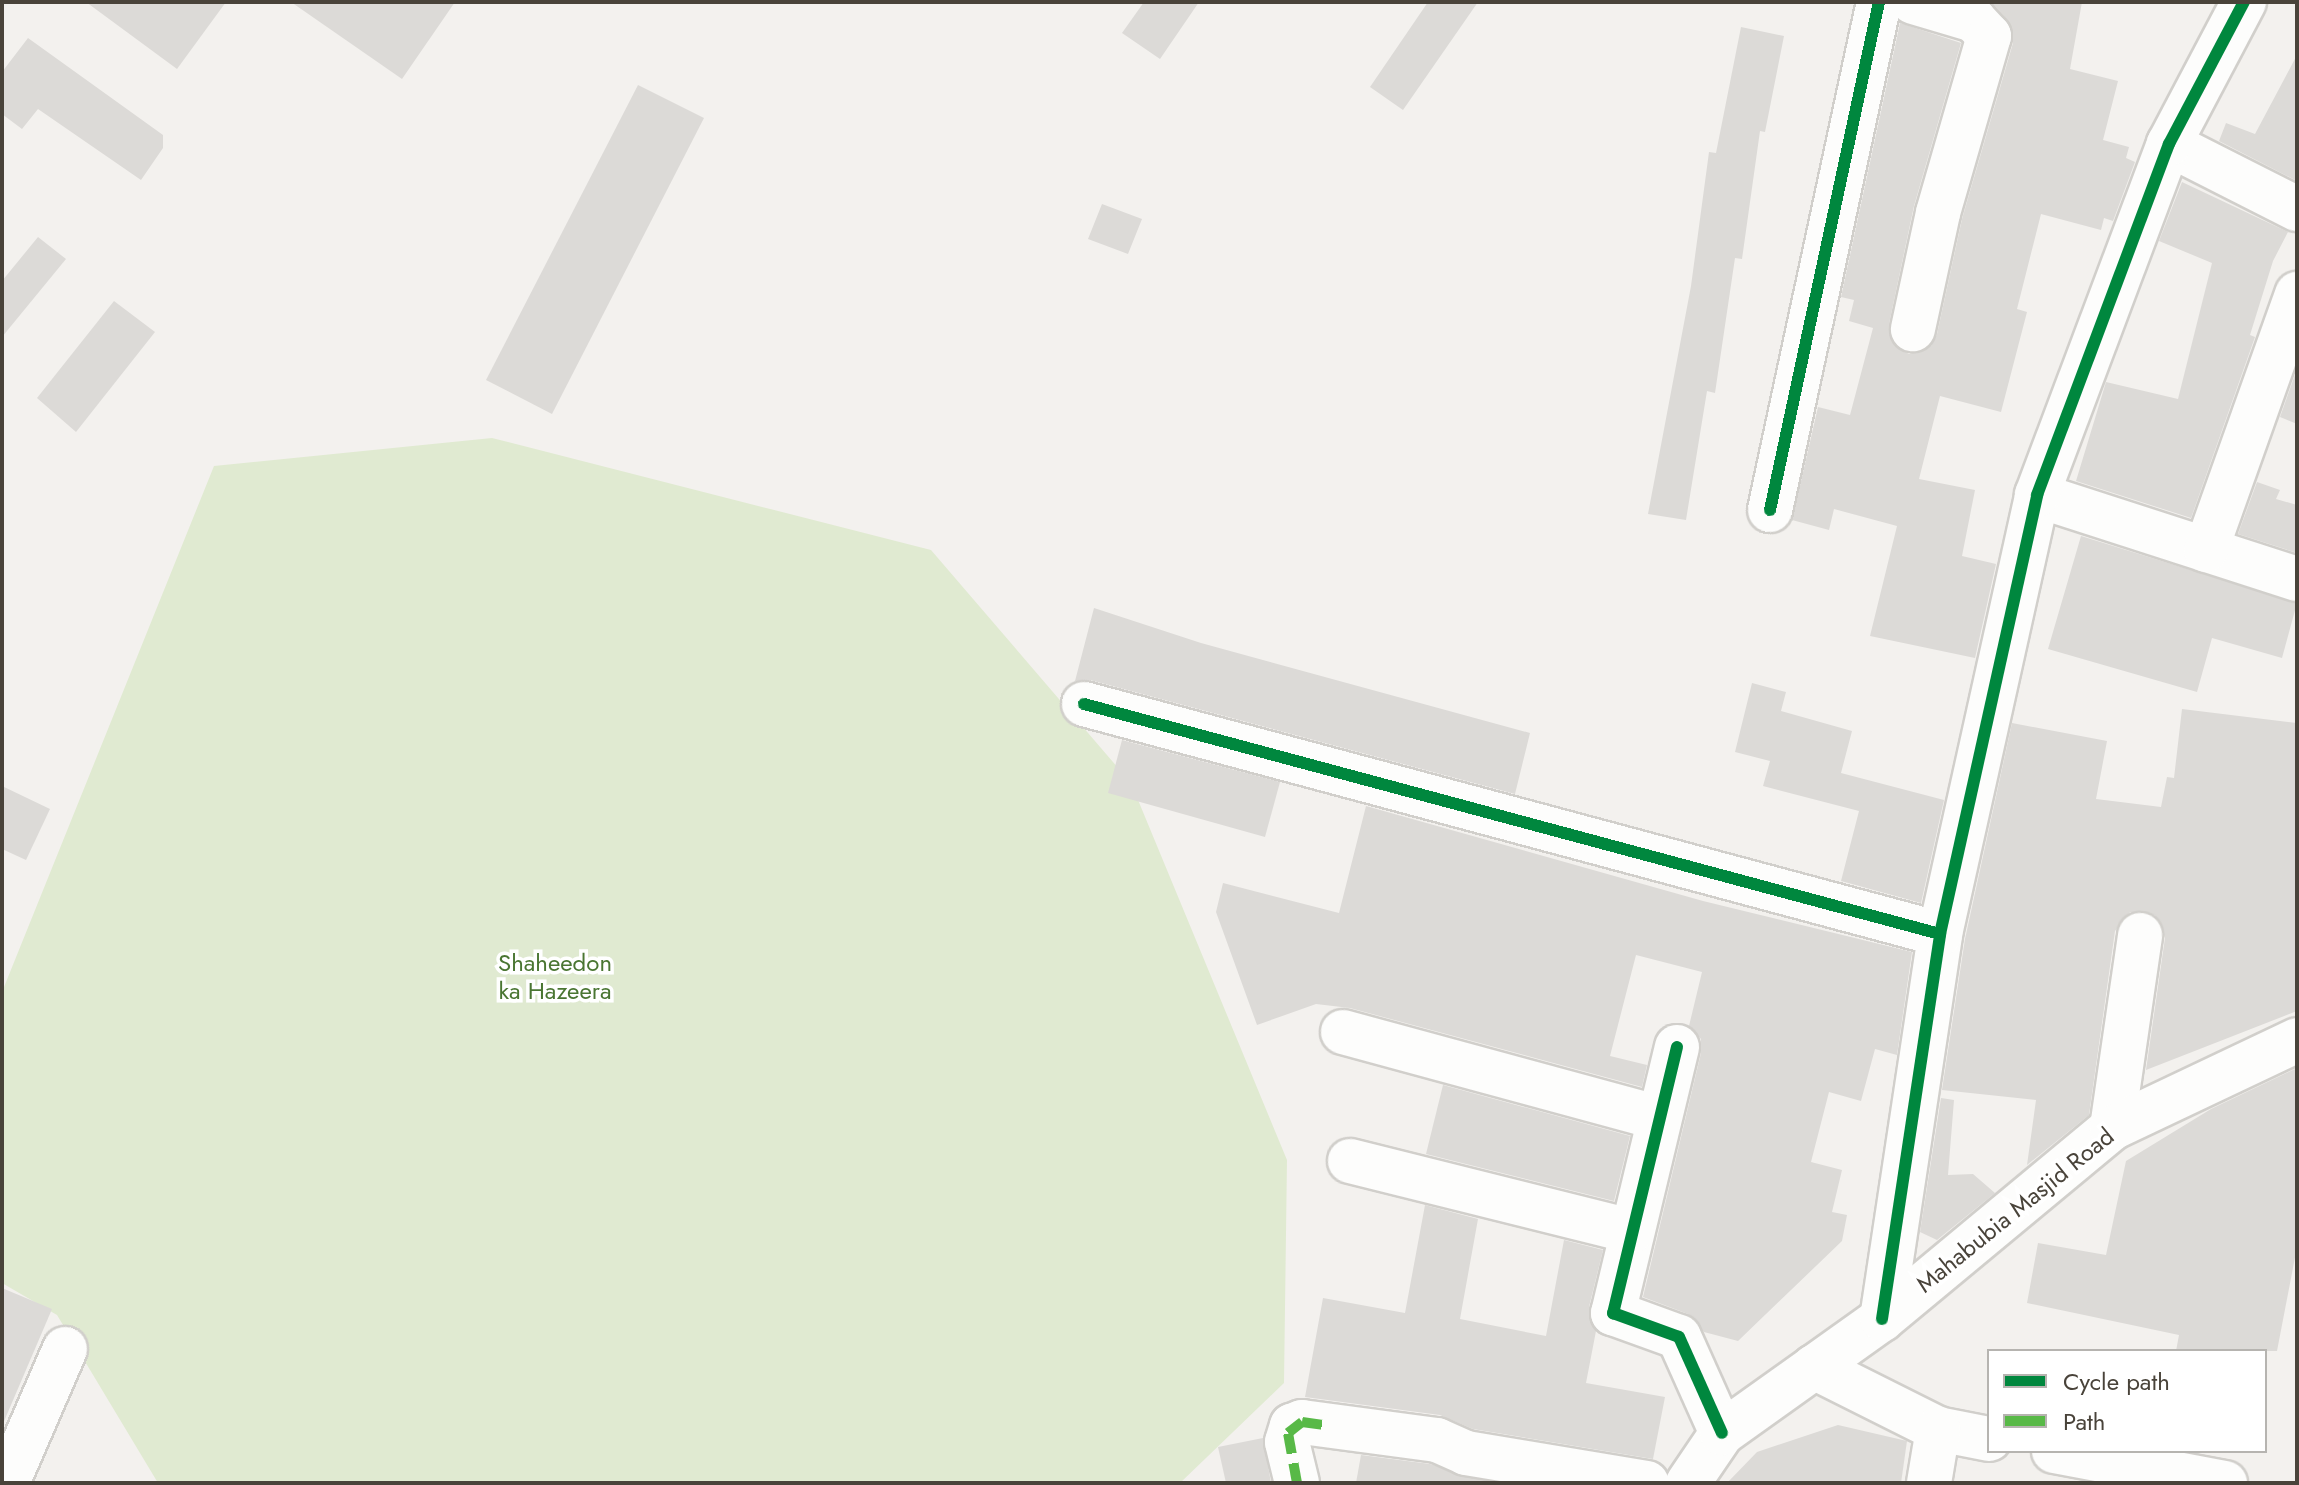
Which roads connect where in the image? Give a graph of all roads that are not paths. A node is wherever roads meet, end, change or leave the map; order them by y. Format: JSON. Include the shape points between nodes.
{"nodes":[{"id":1,"x":1879,"y":2,"type":"edge"},
{"id":2,"x":1913,"y":2,"type":"edge"},
{"id":3,"x":2244,"y":2,"type":"edge"},
{"id":4,"x":2169,"y":144,"type":"junction"},
{"id":5,"x":2297,"y":209,"type":"edge"},
{"id":6,"x":2297,"y":294,"type":"edge"},
{"id":7,"x":1913,"y":329,"type":"dead end"},
{"id":8,"x":2037,"y":495,"type":"junction"},
{"id":9,"x":1770,"y":510,"type":"dead end"},
{"id":10,"x":2206,"y":550,"type":"junction"},
{"id":11,"x":2297,"y":579,"type":"edge"},
{"id":12,"x":1084,"y":704,"type":"dead end"},
{"id":13,"x":1940,"y":934,"type":"junction"},
{"id":14,"x":2140,"y":935,"type":"dead end"},
{"id":15,"x":1343,"y":1032,"type":"dead end"},
{"id":16,"x":2297,"y":1040,"type":"edge"},
{"id":17,"x":1677,"y":1047,"type":"dead end"},
{"id":18,"x":1659,"y":1118,"type":"junction"},
{"id":19,"x":2112,"y":1128,"type":"junction"},
{"id":20,"x":1350,"y":1161,"type":"dead end"},
{"id":21,"x":1631,"y":1231,"type":"junction"},
{"id":22,"x":1882,"y":1319,"type":"junction"},
{"id":23,"x":65,"y":1349,"type":"dead end"},
{"id":24,"x":1814,"y":1367,"type":"junction"},
{"id":25,"x":1938,"y":1429,"type":"junction"},
{"id":26,"x":1722,"y":1433,"type":"junction"},
{"id":27,"x":1987,"y":1439,"type":"edge"},
{"id":28,"x":2065,"y":1453,"type":"edge"},
{"id":29,"x":1463,"y":1468,"type":"edge"},
{"id":30,"x":7,"y":1483,"type":"edge"},
{"id":31,"x":1297,"y":1483,"type":"edge"},
{"id":32,"x":1647,"y":1483,"type":"edge"},
{"id":33,"x":1688,"y":1483,"type":"edge"},
{"id":34,"x":1929,"y":1483,"type":"edge"},
{"id":35,"x":2225,"y":1483,"type":"edge"}],
"edges":[{"from":1,"to":9,"type":"street"},
{"from":2,"to":7,"type":"street","via":[[1974,20],[1989,36],[1938,213]]},
{"from":3,"to":4,"type":"street"},
{"from":4,"to":5,"type":"street"},
{"from":4,"to":8,"type":"street"},
{"from":6,"to":10,"type":"street"},
{"from":8,"to":10,"type":"street"},
{"from":8,"to":13,"type":"street"},
{"from":10,"to":11,"type":"street"},
{"from":12,"to":13,"type":"street"},
{"from":13,"to":22,"type":"street"},
{"from":14,"to":19,"type":"street"},
{"from":15,"to":18,"type":"street"},
{"from":16,"to":19,"type":"street","name":"Mahabubia Masjid Road"},
{"from":17,"to":18,"type":"street"},
{"from":18,"to":21,"type":"street"},
{"from":19,"to":22,"type":"street","name":"Mahabubia Masjid Road"},
{"from":20,"to":21,"type":"street"},
{"from":21,"to":26,"type":"street","via":[[1613,1313],[1679,1337]]},
{"from":22,"to":24,"type":"street","name":"Mahabubia Masjid Road"},
{"from":23,"to":30,"type":"street"},
{"from":24,"to":25,"type":"street"},
{"from":24,"to":26,"type":"street","name":"Mahabubia Masjid Road"},
{"from":25,"to":27,"type":"street"},
{"from":25,"to":34,"type":"street"},
{"from":26,"to":33,"type":"street","name":"Mahabubia Masjid Road"},
{"from":28,"to":35,"type":"street"},
{"from":29,"to":31,"type":"street","via":[[1437,1440],[1302,1422],[1292,1426],[1287,1442]]},
{"from":29,"to":32,"type":"street"}]}
